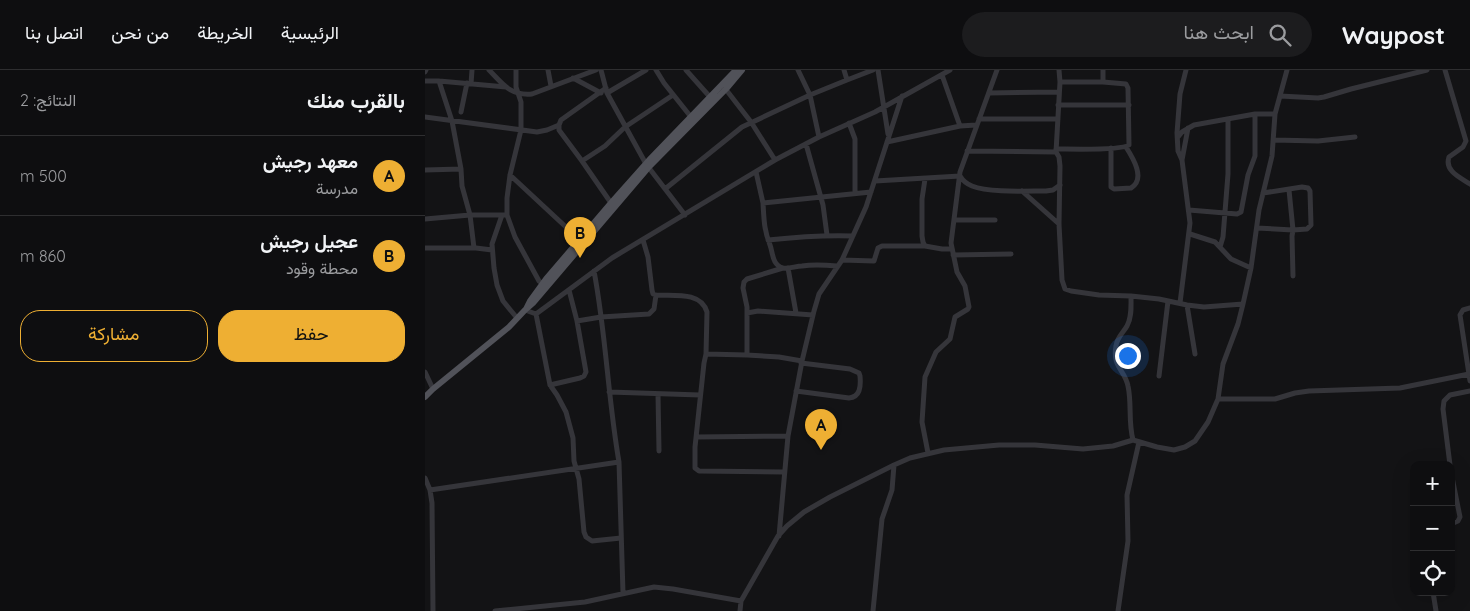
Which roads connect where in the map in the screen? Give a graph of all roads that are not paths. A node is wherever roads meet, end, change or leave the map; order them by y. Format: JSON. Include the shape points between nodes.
{"nodes":[{"id":1,"x":472,"y":70,"type":"edge"},
{"id":2,"x":489,"y":70,"type":"edge"},
{"id":3,"x":516,"y":70,"type":"edge"},
{"id":4,"x":548,"y":70,"type":"edge"},
{"id":5,"x":595,"y":70,"type":"edge"},
{"id":6,"x":601,"y":70,"type":"edge"},
{"id":7,"x":645,"y":70,"type":"edge"},
{"id":8,"x":656,"y":70,"type":"edge"},
{"id":9,"x":686,"y":70,"type":"edge"},
{"id":10,"x":736,"y":70,"type":"edge"},
{"id":11,"x":742,"y":70,"type":"edge"},
{"id":12,"x":798,"y":70,"type":"edge"},
{"id":13,"x":845,"y":70,"type":"edge"},
{"id":14,"x":873,"y":70,"type":"edge"},
{"id":15,"x":878,"y":70,"type":"edge"},
{"id":16,"x":950,"y":70,"type":"edge"},
{"id":17,"x":997,"y":70,"type":"edge"},
{"id":18,"x":1059,"y":70,"type":"edge"},
{"id":19,"x":1103,"y":70,"type":"edge"},
{"id":20,"x":1186,"y":70,"type":"edge"},
{"id":21,"x":1287,"y":70,"type":"edge"},
{"id":22,"x":1427,"y":70,"type":"edge"},
{"id":23,"x":1445,"y":70,"type":"edge"},
{"id":24,"x":639,"y":72,"type":"edge"},
{"id":25,"x":942,"y":74,"type":"junction"},
{"id":26,"x":573,"y":78,"type":"junction"},
{"id":27,"x":847,"y":80,"type":"junction"},
{"id":28,"x":425,"y":81,"type":"edge"},
{"id":29,"x":439,"y":81,"type":"junction"},
{"id":30,"x":1059,"y":82,"type":"junction"},
{"id":31,"x":1103,"y":82,"type":"junction"},
{"id":32,"x":469,"y":84,"type":"junction"},
{"id":33,"x":551,"y":86,"type":"junction"},
{"id":34,"x":506,"y":87,"type":"junction"},
{"id":35,"x":724,"y":87,"type":"junction"},
{"id":36,"x":607,"y":90,"type":"junction"},
{"id":37,"x":601,"y":92,"type":"junction"},
{"id":38,"x":1059,"y":92,"type":"junction"},
{"id":39,"x":989,"y":93,"type":"junction"},
{"id":40,"x":519,"y":94,"type":"junction"},
{"id":41,"x":673,"y":95,"type":"junction"},
{"id":42,"x":810,"y":95,"type":"junction"},
{"id":43,"x":902,"y":96,"type":"junction"},
{"id":44,"x":1280,"y":96,"type":"junction"},
{"id":45,"x":711,"y":98,"type":"junction"},
{"id":46,"x":1058,"y":105,"type":"junction"},
{"id":47,"x":1129,"y":105,"type":"junction"},
{"id":48,"x":885,"y":106,"type":"junction"},
{"id":49,"x":461,"y":112,"type":"dead end"},
{"id":50,"x":1255,"y":114,"type":"junction"},
{"id":51,"x":1275,"y":114,"type":"junction"},
{"id":52,"x":425,"y":117,"type":"edge"},
{"id":53,"x":691,"y":117,"type":"junction"},
{"id":54,"x":1058,"y":119,"type":"junction"},
{"id":55,"x":1228,"y":120,"type":"junction"},
{"id":56,"x":452,"y":121,"type":"junction"},
{"id":57,"x":751,"y":122,"type":"junction"},
{"id":58,"x":978,"y":122,"type":"junction"},
{"id":59,"x":849,"y":123,"type":"junction"},
{"id":60,"x":559,"y":125,"type":"junction"},
{"id":61,"x":961,"y":126,"type":"junction"},
{"id":62,"x":625,"y":127,"type":"junction"},
{"id":63,"x":1188,"y":128,"type":"junction"},
{"id":64,"x":521,"y":130,"type":"junction"},
{"id":65,"x":819,"y":136,"type":"junction"},
{"id":66,"x":1178,"y":137,"type":"junction"},
{"id":67,"x":1355,"y":138,"type":"dead end"},
{"id":68,"x":888,"y":139,"type":"junction"},
{"id":69,"x":1274,"y":140,"type":"junction"},
{"id":70,"x":806,"y":144,"type":"junction"},
{"id":71,"x":1126,"y":147,"type":"junction"},
{"id":72,"x":1111,"y":148,"type":"junction"},
{"id":73,"x":639,"y":149,"type":"junction"},
{"id":74,"x":967,"y":151,"type":"junction"},
{"id":75,"x":1056,"y":151,"type":"junction"},
{"id":76,"x":653,"y":160,"type":"junction"},
{"id":77,"x":775,"y":160,"type":"junction"},
{"id":78,"x":1182,"y":160,"type":"junction"},
{"id":79,"x":582,"y":161,"type":"junction"},
{"id":80,"x":647,"y":166,"type":"junction"},
{"id":81,"x":461,"y":169,"type":"junction"},
{"id":82,"x":425,"y":170,"type":"edge"},
{"id":83,"x":756,"y":172,"type":"junction"},
{"id":84,"x":510,"y":176,"type":"junction"},
{"id":85,"x":960,"y":176,"type":"junction"},
{"id":86,"x":925,"y":179,"type":"junction"},
{"id":87,"x":875,"y":181,"type":"junction"},
{"id":88,"x":1470,"y":184,"type":"edge"},
{"id":89,"x":1060,"y":185,"type":"junction"},
{"id":90,"x":665,"y":189,"type":"junction"},
{"id":91,"x":1289,"y":190,"type":"junction"},
{"id":92,"x":1022,"y":191,"type":"junction"},
{"id":93,"x":871,"y":192,"type":"junction"},
{"id":94,"x":1263,"y":193,"type":"junction"},
{"id":95,"x":855,"y":194,"type":"junction"},
{"id":96,"x":821,"y":197,"type":"junction"},
{"id":97,"x":611,"y":203,"type":"junction"},
{"id":98,"x":763,"y":203,"type":"junction"},
{"id":99,"x":1189,"y":210,"type":"junction"},
{"id":100,"x":1225,"y":212,"type":"junction"},
{"id":101,"x":470,"y":215,"type":"junction"},
{"id":102,"x":505,"y":215,"type":"junction"},
{"id":103,"x":685,"y":215,"type":"junction"},
{"id":104,"x":425,"y":219,"type":"edge"},
{"id":105,"x":954,"y":220,"type":"junction"},
{"id":106,"x":995,"y":220,"type":"dead end"},
{"id":107,"x":1059,"y":224,"type":"junction"},
{"id":108,"x":1257,"y":228,"type":"junction"},
{"id":109,"x":1293,"y":230,"type":"junction"},
{"id":110,"x":1190,"y":234,"type":"junction"},
{"id":111,"x":827,"y":235,"type":"junction"},
{"id":112,"x":853,"y":236,"type":"junction"},
{"id":113,"x":643,"y":240,"type":"junction"},
{"id":114,"x":767,"y":240,"type":"junction"},
{"id":115,"x":581,"y":241,"type":"junction"},
{"id":116,"x":925,"y":246,"type":"junction"},
{"id":117,"x":1220,"y":247,"type":"junction"},
{"id":118,"x":425,"y":248,"type":"edge"},
{"id":119,"x":474,"y":248,"type":"junction"},
{"id":120,"x":493,"y":250,"type":"junction"},
{"id":121,"x":952,"y":252,"type":"junction"},
{"id":122,"x":1011,"y":254,"type":"dead end"},
{"id":123,"x":841,"y":260,"type":"junction"},
{"id":124,"x":837,"y":266,"type":"junction"},
{"id":125,"x":785,"y":268,"type":"junction"},
{"id":126,"x":1251,"y":268,"type":"junction"},
{"id":127,"x":593,"y":271,"type":"junction"},
{"id":128,"x":1293,"y":276,"type":"dead end"},
{"id":129,"x":544,"y":286,"type":"junction"},
{"id":130,"x":569,"y":290,"type":"junction"},
{"id":131,"x":656,"y":295,"type":"junction"},
{"id":132,"x":1131,"y":296,"type":"junction"},
{"id":133,"x":1168,"y":301,"type":"junction"},
{"id":134,"x":1180,"y":304,"type":"junction"},
{"id":135,"x":1243,"y":304,"type":"junction"},
{"id":136,"x":1187,"y":305,"type":"junction"},
{"id":137,"x":1470,"y":308,"type":"edge"},
{"id":138,"x":525,"y":310,"type":"junction"},
{"id":139,"x":747,"y":313,"type":"junction"},
{"id":140,"x":796,"y":313,"type":"junction"},
{"id":141,"x":536,"y":314,"type":"junction"},
{"id":142,"x":813,"y":315,"type":"junction"},
{"id":143,"x":601,"y":317,"type":"junction"},
{"id":144,"x":517,"y":318,"type":"junction"},
{"id":145,"x":577,"y":321,"type":"junction"},
{"id":146,"x":706,"y":354,"type":"junction"},
{"id":147,"x":1195,"y":354,"type":"dead end"},
{"id":148,"x":747,"y":355,"type":"junction"},
{"id":149,"x":801,"y":362,"type":"junction"},
{"id":150,"x":425,"y":372,"type":"edge"},
{"id":151,"x":1469,"y":374,"type":"edge"},
{"id":152,"x":1159,"y":376,"type":"dead end"},
{"id":153,"x":1470,"y":381,"type":"edge"},
{"id":154,"x":550,"y":385,"type":"junction"},
{"id":155,"x":433,"y":389,"type":"junction"},
{"id":156,"x":796,"y":391,"type":"junction"},
{"id":157,"x":1470,"y":391,"type":"edge"},
{"id":158,"x":425,"y":392,"type":"edge"},
{"id":159,"x":609,"y":392,"type":"junction"},
{"id":160,"x":658,"y":394,"type":"junction"},
{"id":161,"x":700,"y":395,"type":"junction"},
{"id":162,"x":425,"y":397,"type":"edge"},
{"id":163,"x":1218,"y":399,"type":"junction"},
{"id":164,"x":788,"y":436,"type":"junction"},
{"id":165,"x":696,"y":437,"type":"junction"},
{"id":166,"x":1133,"y":440,"type":"junction"},
{"id":167,"x":1139,"y":442,"type":"junction"},
{"id":168,"x":659,"y":451,"type":"dead end"},
{"id":169,"x":928,"y":453,"type":"junction"},
{"id":170,"x":1450,"y":461,"type":"edge"},
{"id":171,"x":619,"y":462,"type":"junction"},
{"id":172,"x":894,"y":465,"type":"junction"},
{"id":173,"x":576,"y":469,"type":"junction"},
{"id":174,"x":784,"y":472,"type":"junction"},
{"id":175,"x":425,"y":478,"type":"edge"},
{"id":176,"x":430,"y":490,"type":"junction"},
{"id":177,"x":1455,"y":492,"type":"edge"},
{"id":178,"x":1455,"y":522,"type":"edge"},
{"id":179,"x":779,"y":536,"type":"junction"},
{"id":180,"x":621,"y":538,"type":"junction"},
{"id":181,"x":623,"y":593,"type":"junction"},
{"id":182,"x":1434,"y":596,"type":"edge"},
{"id":183,"x":741,"y":601,"type":"junction"},
{"id":184,"x":433,"y":611,"type":"edge"},
{"id":185,"x":495,"y":611,"type":"edge"},
{"id":186,"x":740,"y":611,"type":"edge"},
{"id":187,"x":873,"y":611,"type":"edge"},
{"id":188,"x":1118,"y":611,"type":"edge"},
{"id":189,"x":1436,"y":611,"type":"edge"}],
"edges":[{"from":1,"to":32,"type":"street"},
{"from":2,"to":34,"type":"street"},
{"from":3,"to":40,"type":"street"},
{"from":4,"to":33,"type":"street"},
{"from":5,"to":26,"type":"street"},
{"from":6,"to":36,"type":"street"},
{"from":7,"to":24,"type":"street"},
{"from":8,"to":41,"type":"street"},
{"from":9,"to":45,"type":"street"},
{"from":10,"to":35,"type":"main road"},
{"from":11,"to":35,"type":"main road"},
{"from":12,"to":42,"type":"street"},
{"from":13,"to":27,"type":"street"},
{"from":14,"to":27,"type":"street"},
{"from":15,"to":48,"type":"street"},
{"from":16,"to":25,"type":"street"},
{"from":17,"to":39,"type":"street"},
{"from":18,"to":30,"type":"street"},
{"from":19,"to":31,"type":"street"},
{"from":20,"to":66,"type":"street","via":[[1180,94]]},
{"from":21,"to":44,"type":"street"},
{"from":22,"to":44,"type":"street","via":[[1324,97]]},
{"from":23,"to":88,"type":"street","via":[[1466,141],[1463,148],[1449,157],[1448,163],[1453,174]]},
{"from":24,"to":36,"type":"street"},
{"from":25,"to":43,"type":"street"},
{"from":25,"to":61,"type":"street"},
{"from":26,"to":33,"type":"street"},
{"from":26,"to":37,"type":"street"},
{"from":27,"to":42,"type":"street"},
{"from":28,"to":29,"type":"street"},
{"from":29,"to":32,"type":"street"},
{"from":29,"to":56,"type":"street"},
{"from":30,"to":31,"type":"street"},
{"from":30,"to":38,"type":"street"},
{"from":31,"to":47,"type":"street","via":[[1126,84]]},
{"from":32,"to":34,"type":"street"},
{"from":32,"to":49,"type":"street"},
{"from":33,"to":40,"type":"street","via":[[532,94]]},
{"from":34,"to":40,"type":"street"},
{"from":35,"to":45,"type":"main road"},
{"from":35,"to":57,"type":"street"},
{"from":35,"to":76,"type":"main road"},
{"from":36,"to":37,"type":"street"},
{"from":36,"to":62,"type":"street"},
{"from":37,"to":60,"type":"street","via":[[561,120]]},
{"from":38,"to":39,"type":"street"},
{"from":38,"to":46,"type":"street"},
{"from":39,"to":58,"type":"street"},
{"from":40,"to":64,"type":"street"},
{"from":41,"to":53,"type":"street"},
{"from":41,"to":62,"type":"street"},
{"from":42,"to":57,"type":"street"},
{"from":42,"to":65,"type":"street"},
{"from":43,"to":48,"type":"street"},
{"from":43,"to":68,"type":"street"},
{"from":44,"to":51,"type":"street"},
{"from":45,"to":53,"type":"main road"},
{"from":46,"to":47,"type":"street"},
{"from":46,"to":54,"type":"street"},
{"from":47,"to":71,"type":"street","via":[[1130,140]]},
{"from":48,"to":59,"type":"street"},
{"from":48,"to":68,"type":"street"},
{"from":50,"to":51,"type":"street"},
{"from":50,"to":55,"type":"street"},
{"from":50,"to":100,"type":"street","via":[[1255,156],[1242,210],[1238,214]]},
{"from":51,"to":69,"type":"street"},
{"from":52,"to":56,"type":"street"},
{"from":53,"to":76,"type":"main road"},
{"from":54,"to":58,"type":"street"},
{"from":54,"to":75,"type":"street"},
{"from":55,"to":63,"type":"street"},
{"from":55,"to":100,"type":"street"},
{"from":56,"to":64,"type":"street"},
{"from":56,"to":81,"type":"street"},
{"from":57,"to":77,"type":"street"},
{"from":57,"to":90,"type":"street"},
{"from":58,"to":61,"type":"street"},
{"from":58,"to":74,"type":"street"},
{"from":59,"to":65,"type":"street"},
{"from":59,"to":95,"type":"street","via":[[855,139]]},
{"from":60,"to":64,"type":"street","via":[[542,132]]},
{"from":60,"to":79,"type":"street","via":[[559,130]]},
{"from":61,"to":68,"type":"street"},
{"from":62,"to":73,"type":"street"},
{"from":62,"to":79,"type":"street"},
{"from":63,"to":66,"type":"street"},
{"from":63,"to":78,"type":"street"},
{"from":64,"to":84,"type":"street"},
{"from":65,"to":70,"type":"street"},
{"from":66,"to":78,"type":"street","via":[[1178,153]]},
{"from":67,"to":69,"type":"street"},
{"from":68,"to":87,"type":"street"},
{"from":69,"to":94,"type":"street"},
{"from":70,"to":77,"type":"street"},
{"from":70,"to":96,"type":"street"},
{"from":71,"to":72,"type":"street"},
{"from":71,"to":72,"type":"street","via":[[1137,166],[1136,183],[1131,188],[1111,187]]},
{"from":72,"to":75,"type":"street"},
{"from":73,"to":76,"type":"street"},
{"from":73,"to":80,"type":"street"},
{"from":74,"to":75,"type":"street"},
{"from":74,"to":85,"type":"street"},
{"from":75,"to":89,"type":"street","via":[[1060,160]]},
{"from":76,"to":80,"type":"main road"},
{"from":77,"to":83,"type":"street"},
{"from":78,"to":99,"type":"street"},
{"from":79,"to":97,"type":"street"},
{"from":80,"to":90,"type":"street"},
{"from":80,"to":97,"type":"main road"},
{"from":80,"to":115,"type":"main road"},
{"from":81,"to":82,"type":"street"},
{"from":81,"to":101,"type":"street"},
{"from":83,"to":98,"type":"street"},
{"from":83,"to":103,"type":"street"},
{"from":84,"to":102,"type":"street"},
{"from":84,"to":115,"type":"street"},
{"from":85,"to":86,"type":"street"},
{"from":85,"to":92,"type":"street","via":[[974,187]]},
{"from":85,"to":105,"type":"street"},
{"from":86,"to":87,"type":"street"},
{"from":86,"to":116,"type":"street","via":[[922,236]]},
{"from":87,"to":93,"type":"street"},
{"from":89,"to":92,"type":"street","via":[[1048,191]]},
{"from":89,"to":107,"type":"street"},
{"from":90,"to":103,"type":"street"},
{"from":91,"to":94,"type":"street"},
{"from":91,"to":109,"type":"street"},
{"from":91,"to":109,"type":"street","via":[[1305,187],[1310,191],[1311,226]]},
{"from":92,"to":107,"type":"street"},
{"from":93,"to":95,"type":"street"},
{"from":93,"to":112,"type":"street"},
{"from":94,"to":108,"type":"street"},
{"from":95,"to":96,"type":"street"},
{"from":96,"to":98,"type":"street"},
{"from":96,"to":111,"type":"street"},
{"from":97,"to":115,"type":"main road"},
{"from":98,"to":114,"type":"street"},
{"from":99,"to":100,"type":"street"},
{"from":99,"to":110,"type":"street"},
{"from":100,"to":117,"type":"street"},
{"from":101,"to":102,"type":"street"},
{"from":101,"to":104,"type":"street"},
{"from":101,"to":119,"type":"street"},
{"from":102,"to":120,"type":"street","via":[[494,239]]},
{"from":102,"to":129,"type":"street"},
{"from":103,"to":113,"type":"street"},
{"from":105,"to":106,"type":"street"},
{"from":105,"to":121,"type":"street"},
{"from":107,"to":132,"type":"street","via":[[1065,289]]},
{"from":108,"to":109,"type":"street"},
{"from":108,"to":126,"type":"street"},
{"from":109,"to":128,"type":"street"},
{"from":110,"to":117,"type":"street","via":[[1213,241]]},
{"from":110,"to":134,"type":"street"},
{"from":111,"to":112,"type":"street"},
{"from":111,"to":114,"type":"street"},
{"from":112,"to":123,"type":"street"},
{"from":113,"to":127,"type":"street"},
{"from":113,"to":131,"type":"street","via":[[651,290]]},
{"from":114,"to":125,"type":"street","via":[[775,262]]},
{"from":115,"to":129,"type":"main road"},
{"from":116,"to":121,"type":"street"},
{"from":116,"to":123,"type":"street","via":[[882,246],[878,248],[874,261]]},
{"from":117,"to":126,"type":"street","via":[[1231,258]]},
{"from":118,"to":119,"type":"street"},
{"from":119,"to":120,"type":"street"},
{"from":120,"to":144,"type":"street","via":[[497,285],[503,301]]},
{"from":121,"to":122,"type":"street"},
{"from":121,"to":169,"type":"street","via":[[969,307],[955,317],[950,338],[936,352],[925,377],[923,422]]},
{"from":123,"to":124,"type":"street"},
{"from":124,"to":125,"type":"street"},
{"from":124,"to":142,"type":"street","via":[[819,294]]},
{"from":125,"to":139,"type":"street","via":[[744,282]]},
{"from":125,"to":140,"type":"street"},
{"from":126,"to":135,"type":"street"},
{"from":127,"to":130,"type":"street"},
{"from":127,"to":143,"type":"street"},
{"from":129,"to":138,"type":"main road","via":[[529,300]]},
{"from":130,"to":141,"type":"street"},
{"from":130,"to":145,"type":"street"},
{"from":131,"to":143,"type":"street","via":[[654,309],[649,314]]},
{"from":131,"to":146,"type":"street","via":[[690,296],[703,302],[707,312]]},
{"from":132,"to":133,"type":"street"},
{"from":132,"to":166,"type":"street","via":[[1130,317],[1117,340],[1115,352],[1117,364],[1128,385]]},
{"from":133,"to":134,"type":"street"},
{"from":133,"to":152,"type":"street"},
{"from":134,"to":136,"type":"street"},
{"from":135,"to":136,"type":"street","via":[[1216,307]]},
{"from":135,"to":163,"type":"street","via":[[1223,364]]},
{"from":136,"to":147,"type":"street"},
{"from":137,"to":151,"type":"street","via":[[1463,310],[1461,315]]},
{"from":138,"to":141,"type":"street"},
{"from":138,"to":144,"type":"main road"},
{"from":139,"to":140,"type":"street"},
{"from":139,"to":148,"type":"street"},
{"from":140,"to":142,"type":"street"},
{"from":141,"to":154,"type":"street"},
{"from":142,"to":149,"type":"street"},
{"from":143,"to":145,"type":"street"},
{"from":143,"to":159,"type":"street"},
{"from":144,"to":155,"type":"main road"},
{"from":145,"to":154,"type":"street","via":[[585,376]]},
{"from":146,"to":148,"type":"street"},
{"from":146,"to":161,"type":"street"},
{"from":148,"to":149,"type":"street"},
{"from":149,"to":156,"type":"street"},
{"from":149,"to":156,"type":"street","via":[[851,369],[860,376],[860,388],[855,397],[849,398]]},
{"from":150,"to":155,"type":"street"},
{"from":151,"to":153,"type":"street"},
{"from":151,"to":163,"type":"street","via":[[1400,388],[1309,391],[1275,399]]},
{"from":154,"to":173,"type":"street","via":[[568,419]]},
{"from":155,"to":158,"type":"main road"},
{"from":155,"to":162,"type":"main road"},
{"from":156,"to":164,"type":"street"},
{"from":157,"to":170,"type":"street","via":[[1450,395],[1444,401]]},
{"from":159,"to":160,"type":"street"},
{"from":159,"to":171,"type":"street"},
{"from":160,"to":161,"type":"street"},
{"from":160,"to":168,"type":"street"},
{"from":161,"to":165,"type":"street"},
{"from":163,"to":167,"type":"street","via":[[1199,436],[1190,444],[1170,450]]},
{"from":164,"to":165,"type":"street"},
{"from":164,"to":174,"type":"street"},
{"from":165,"to":174,"type":"street","via":[[696,471]]},
{"from":166,"to":167,"type":"street"},
{"from":166,"to":169,"type":"street","via":[[1099,448],[999,446]]},
{"from":167,"to":188,"type":"street","via":[[1127,494],[1128,542]]},
{"from":169,"to":172,"type":"street"},
{"from":171,"to":173,"type":"street"},
{"from":171,"to":180,"type":"street"},
{"from":172,"to":179,"type":"street","via":[[804,512]]},
{"from":172,"to":187,"type":"street","via":[[892,490],[882,519]]},
{"from":173,"to":176,"type":"street"},
{"from":173,"to":180,"type":"street","via":[[586,537],[592,541]]},
{"from":174,"to":179,"type":"street"},
{"from":175,"to":176,"type":"street"},
{"from":176,"to":184,"type":"street"},
{"from":177,"to":178,"type":"street","via":[[1460,517]]},
{"from":179,"to":183,"type":"street"},
{"from":180,"to":181,"type":"street"},
{"from":181,"to":183,"type":"street","via":[[653,587]]},
{"from":181,"to":185,"type":"street","via":[[585,602]]},
{"from":182,"to":189,"type":"street"},
{"from":183,"to":186,"type":"street"}]}
